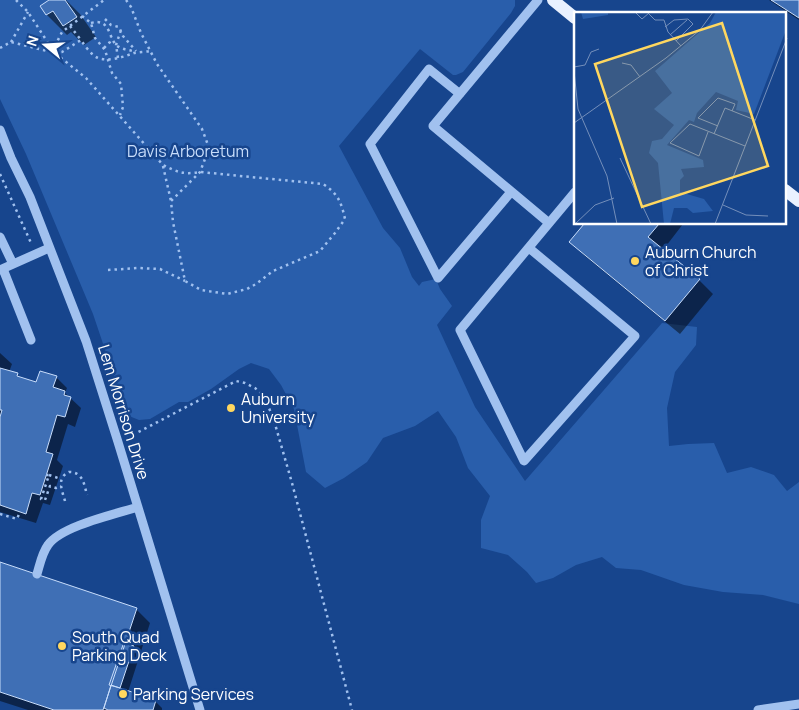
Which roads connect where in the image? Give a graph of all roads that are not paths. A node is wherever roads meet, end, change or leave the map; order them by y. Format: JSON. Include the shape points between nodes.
{"nodes":[{"id":1,"x":538,"y":0,"type":"edge"},
{"id":2,"x":553,"y":0,"type":"edge"},
{"id":3,"x":574,"y":17,"type":"edge"},
{"id":4,"x":460,"y":94,"type":"junction"},
{"id":5,"x":0,"y":130,"type":"edge"},
{"id":6,"x":786,"y":191,"type":"edge"},
{"id":7,"x":511,"y":192,"type":"junction"},
{"id":8,"x":574,"y":193,"type":"edge"},
{"id":9,"x":799,"y":201,"type":"edge"},
{"id":10,"x":549,"y":223,"type":"junction"},
{"id":11,"x":0,"y":238,"type":"edge"},
{"id":12,"x":49,"y":248,"type":"junction"},
{"id":13,"x":529,"y":248,"type":"junction"},
{"id":14,"x":12,"y":264,"type":"junction"},
{"id":15,"x":1,"y":270,"type":"edge"},
{"id":16,"x":31,"y":340,"type":"dead end"},
{"id":17,"x":138,"y":507,"type":"junction"},
{"id":18,"x":37,"y":574,"type":"dead end"},
{"id":19,"x":799,"y":704,"type":"edge"},
{"id":20,"x":200,"y":710,"type":"edge"},
{"id":21,"x":758,"y":710,"type":"edge"}],
"edges":[{"from":1,"to":4,"type":"street"},
{"from":2,"to":3,"type":"main road"},
{"from":4,"to":7,"type":"street","via":[[433,126]]},
{"from":4,"to":7,"type":"street","via":[[429,69],[370,144],[438,278]]},
{"from":5,"to":12,"type":"street","name":"Lem Morrison Drive"},
{"from":6,"to":9,"type":"main road"},
{"from":7,"to":10,"type":"street"},
{"from":8,"to":10,"type":"street"},
{"from":10,"to":13,"type":"street"},
{"from":11,"to":14,"type":"street"},
{"from":12,"to":14,"type":"street"},
{"from":12,"to":17,"type":"street","name":"Lem Morrison Drive","via":[[86,341]]},
{"from":13,"to":13,"type":"street","via":[[460,330],[524,461],[635,336]]},
{"from":14,"to":15,"type":"street"},
{"from":15,"to":16,"type":"street"},
{"from":17,"to":18,"type":"street","via":[[63,532],[49,543]]},
{"from":17,"to":20,"type":"street","name":"Lem Morrison Drive"},
{"from":19,"to":21,"type":"street"}]}
